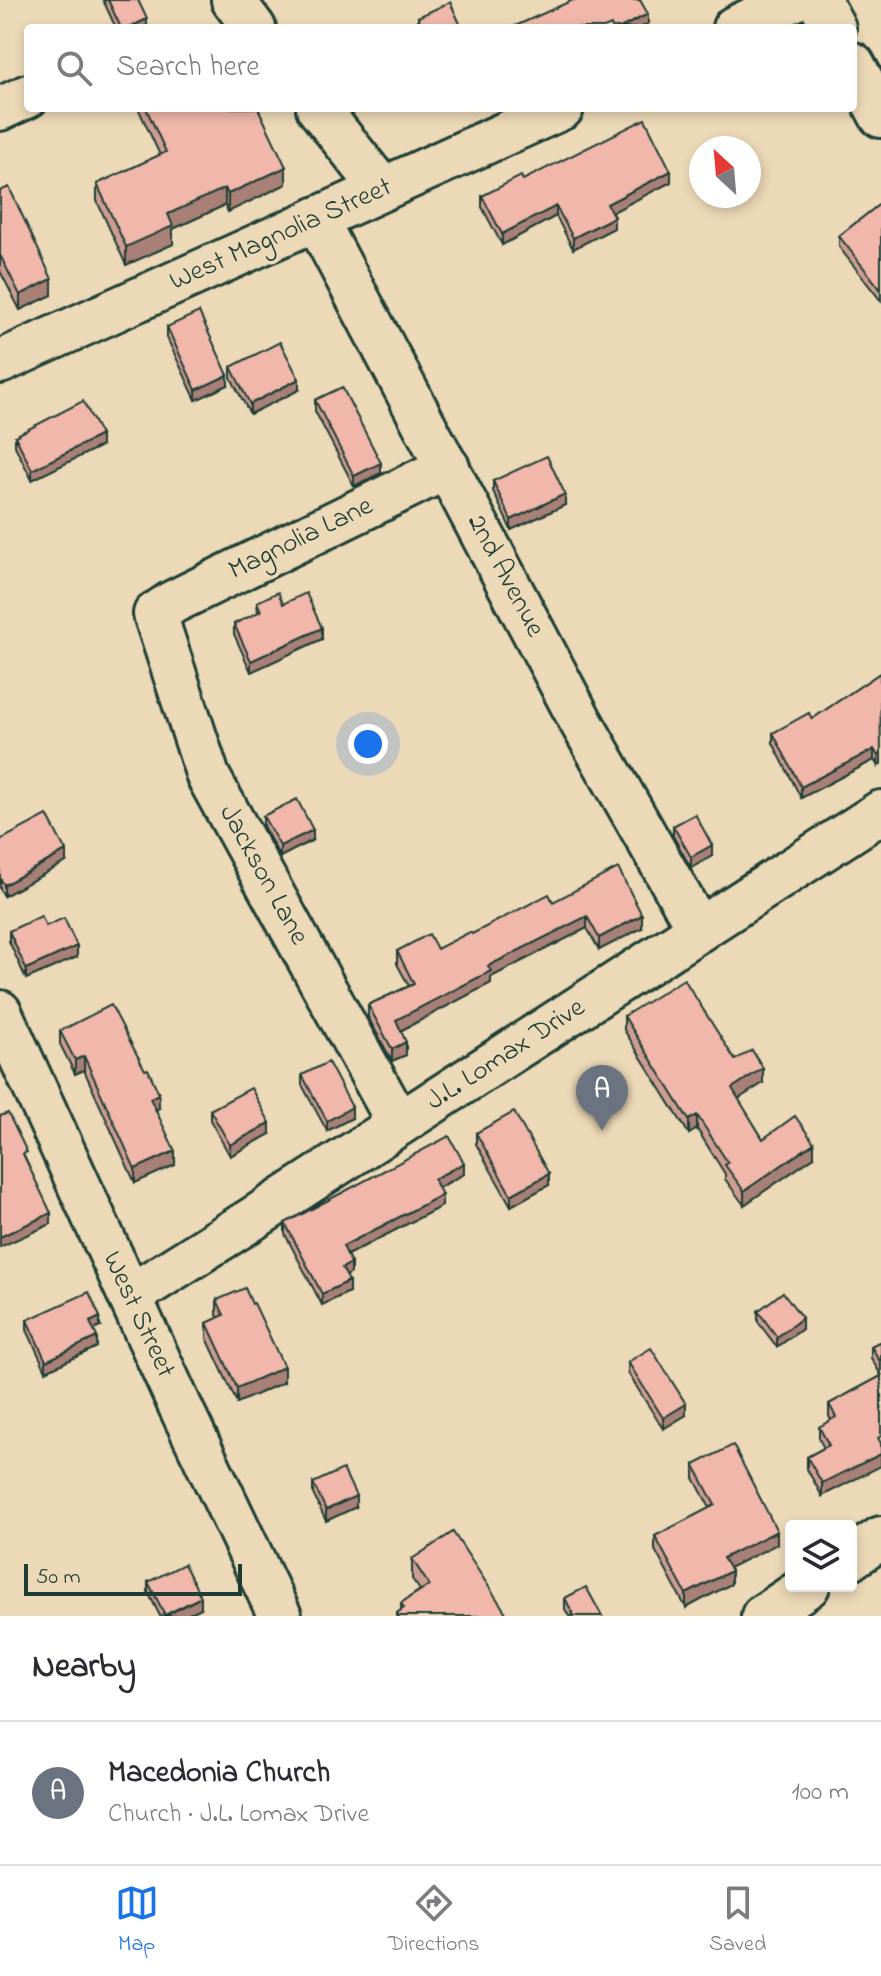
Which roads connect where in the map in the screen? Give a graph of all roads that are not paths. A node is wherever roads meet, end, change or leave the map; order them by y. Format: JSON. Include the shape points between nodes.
{"nodes":[{"id":1,"x":793,"y":0,"type":"edge"},
{"id":2,"x":819,"y":0,"type":"edge"},
{"id":3,"x":742,"y":24,"type":"edge"},
{"id":4,"x":832,"y":24,"type":"edge"},
{"id":5,"x":857,"y":71,"type":"edge"},
{"id":6,"x":24,"y":98,"type":"edge"},
{"id":7,"x":0,"y":109,"type":"edge"},
{"id":8,"x":321,"y":112,"type":"edge"},
{"id":9,"x":553,"y":112,"type":"edge"},
{"id":10,"x":881,"y":116,"type":"edge"},
{"id":11,"x":382,"y":189,"type":"junction"},
{"id":12,"x":316,"y":219,"type":"junction"},
{"id":13,"x":0,"y":362,"type":"edge"},
{"id":14,"x":448,"y":467,"type":"junction"},
{"id":15,"x":155,"y":614,"type":"joint"},
{"id":16,"x":881,"y":812,"type":"edge"},
{"id":17,"x":699,"y":930,"type":"junction"},
{"id":18,"x":0,"y":1012,"type":"edge"},
{"id":19,"x":399,"y":1124,"type":"junction"},
{"id":20,"x":130,"y":1296,"type":"junction"},
{"id":21,"x":881,"y":1538,"type":"edge"},
{"id":22,"x":857,"y":1554,"type":"edge"},
{"id":23,"x":799,"y":1592,"type":"edge"},
{"id":24,"x":280,"y":1616,"type":"edge"},
{"id":25,"x":763,"y":1616,"type":"edge"}],
"edges":[{"from":1,"to":3,"type":"street"},
{"from":2,"to":4,"type":"street"},
{"from":5,"to":10,"type":"street"},
{"from":6,"to":7,"type":"street"},
{"from":8,"to":11,"type":"street"},
{"from":9,"to":11,"type":"street","name":"West Magnolia Street"},
{"from":11,"to":12,"type":"street","name":"West Magnolia Street"},
{"from":12,"to":13,"type":"street","name":"West Magnolia Street"},
{"from":12,"to":14,"type":"street","name":"2nd Avenue"},
{"from":14,"to":15,"type":"street","name":"Magnolia Lane"},
{"from":14,"to":17,"type":"street","name":"2nd Avenue","via":[[580,720]]},
{"from":15,"to":19,"type":"street","name":"Jackson Lane","via":[[208,776]]},
{"from":16,"to":17,"type":"street","name":"J.L. Lomax Drive"},
{"from":17,"to":19,"type":"street","name":"J.L. Lomax Drive"},
{"from":18,"to":20,"type":"street","name":"West Street"},
{"from":19,"to":20,"type":"street","name":"J.L. Lomax Drive"},
{"from":20,"to":24,"type":"street","name":"West Street"},
{"from":21,"to":22,"type":"street"},
{"from":23,"to":25,"type":"street"}]}
